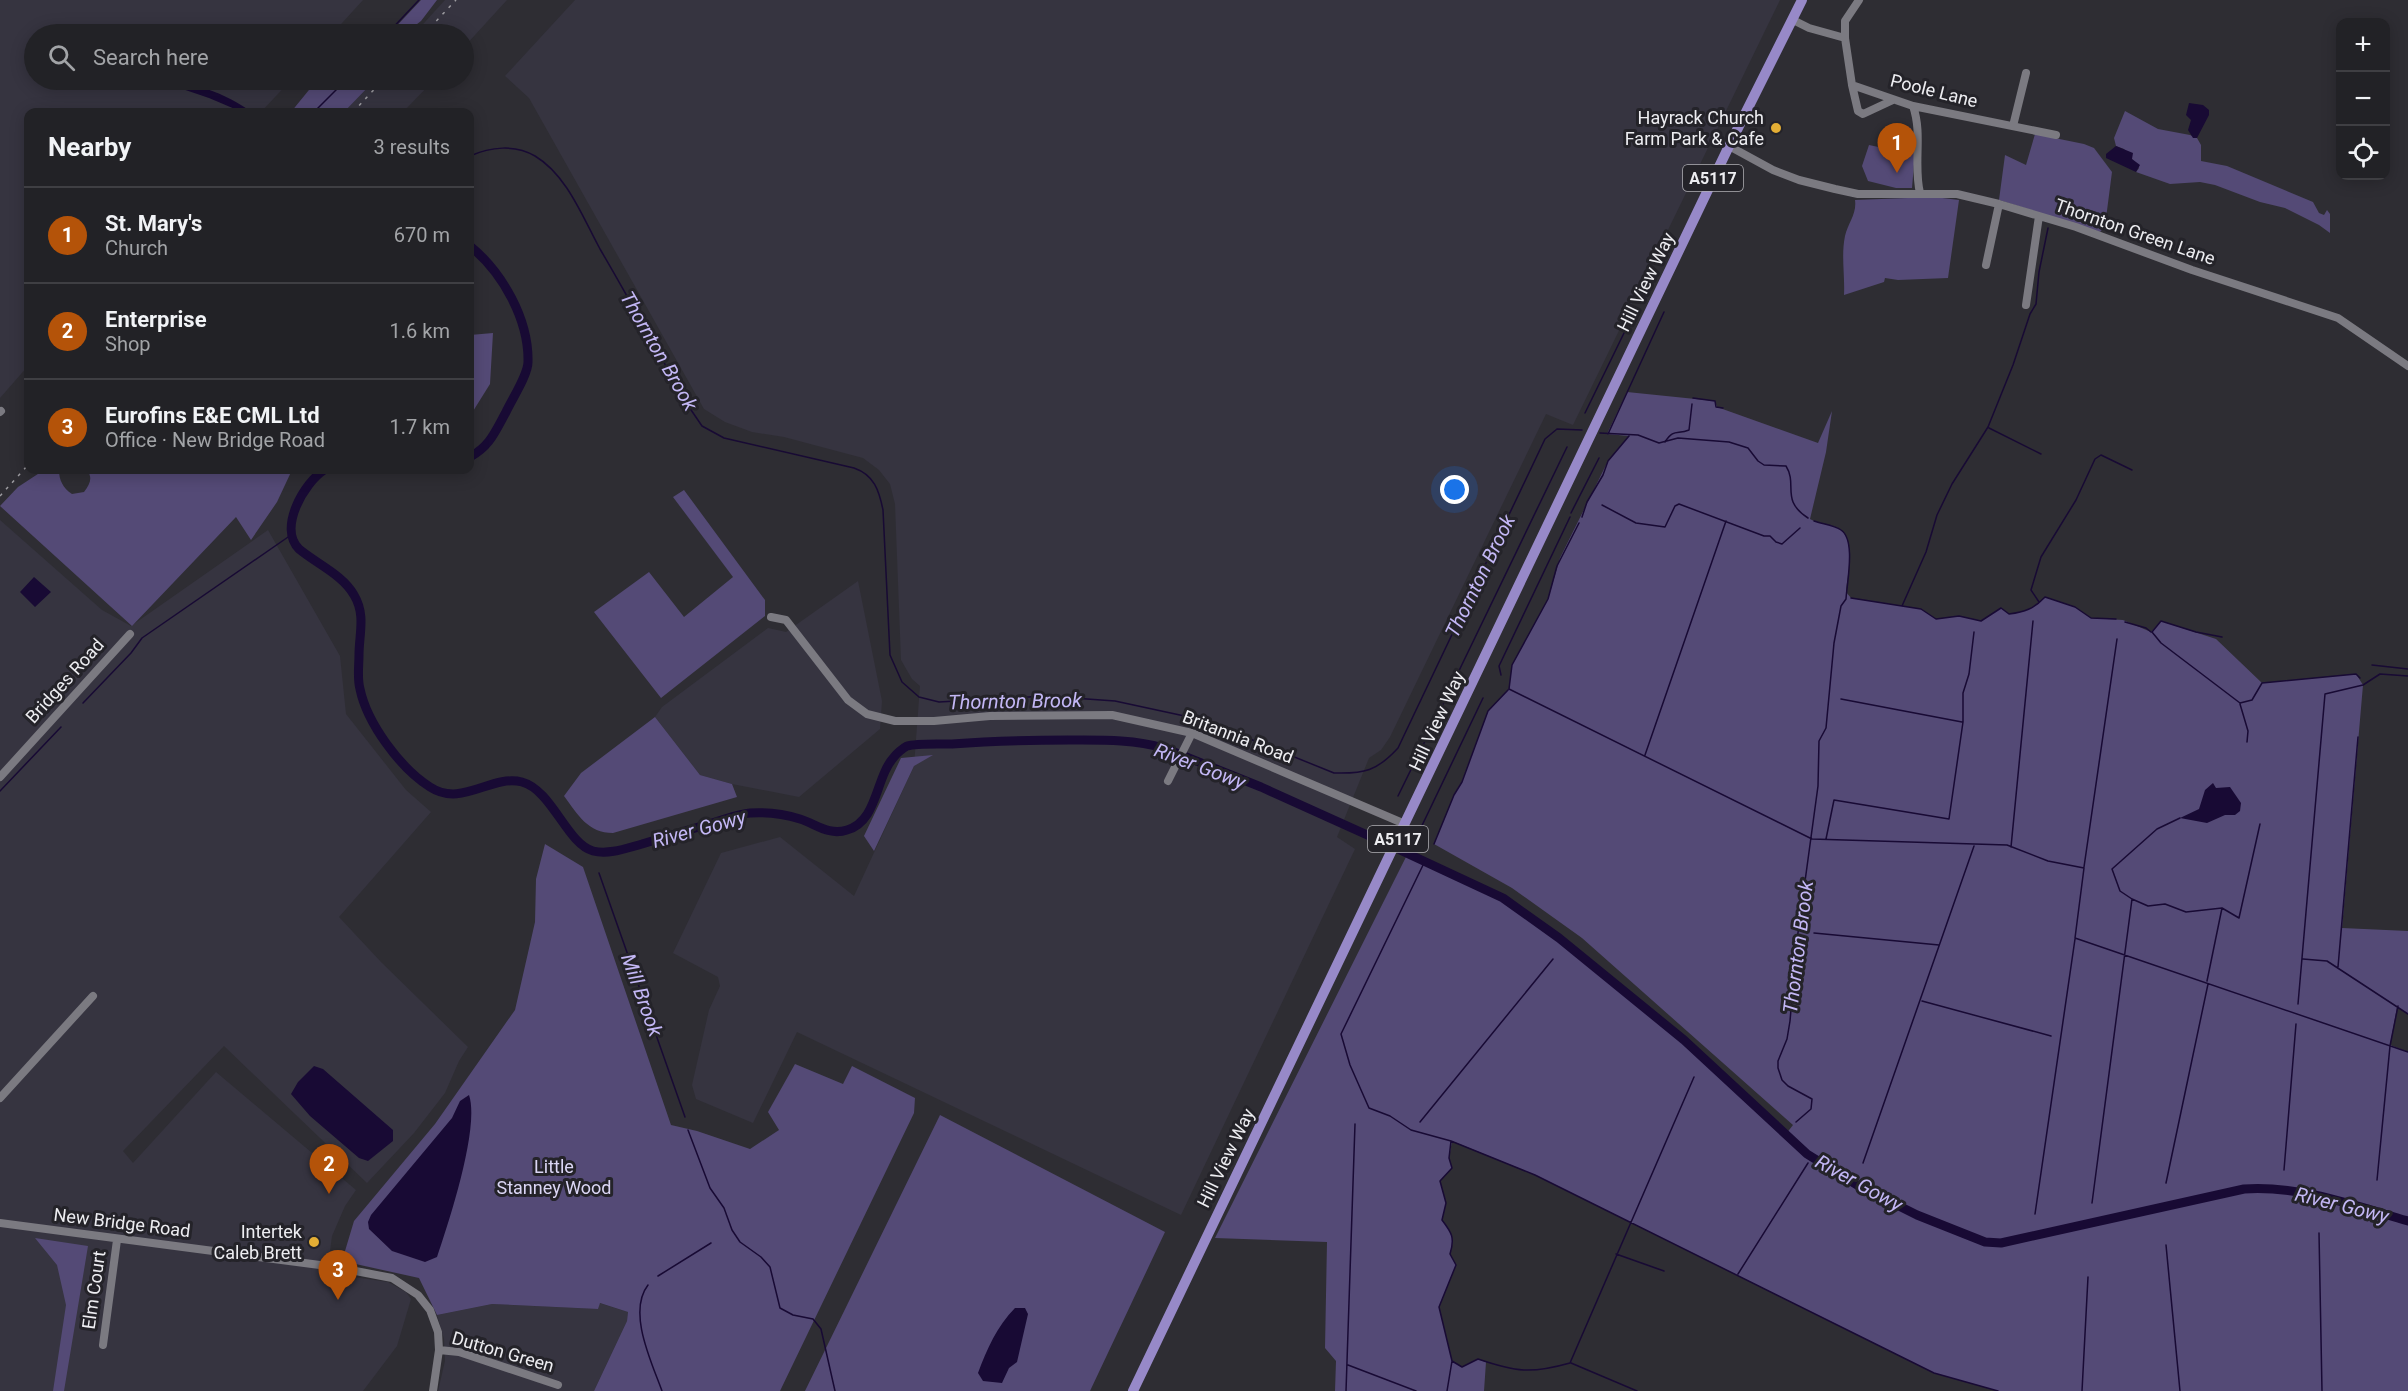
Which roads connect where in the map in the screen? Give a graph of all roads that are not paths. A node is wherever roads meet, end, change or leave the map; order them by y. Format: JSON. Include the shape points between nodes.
{"nodes":[{"id":1,"x":1802,"y":0,"type":"edge"},
{"id":2,"x":1859,"y":0,"type":"edge"},
{"id":3,"x":1792,"y":20,"type":"junction"},
{"id":4,"x":1845,"y":38,"type":"junction"},
{"id":5,"x":2026,"y":73,"type":"dead end"},
{"id":6,"x":1852,"y":85,"type":"junction"},
{"id":7,"x":1893,"y":100,"type":"junction"},
{"id":8,"x":1913,"y":106,"type":"junction"},
{"id":9,"x":1936,"y":111,"type":"junction"},
{"id":10,"x":1919,"y":122,"type":"junction"},
{"id":11,"x":2013,"y":126,"type":"junction"},
{"id":12,"x":2056,"y":135,"type":"dead end"},
{"id":13,"x":1729,"y":146,"type":"junction"},
{"id":14,"x":1920,"y":193,"type":"junction"},
{"id":15,"x":2000,"y":204,"type":"junction"},
{"id":16,"x":2039,"y":216,"type":"junction"},
{"id":17,"x":1986,"y":265,"type":"dead end"},
{"id":18,"x":2026,"y":305,"type":"dead end"},
{"id":19,"x":2408,"y":366,"type":"edge"},
{"id":20,"x":771,"y":618,"type":"dead end"},
{"id":21,"x":130,"y":634,"type":"dead end"},
{"id":22,"x":1191,"y":733,"type":"junction"},
{"id":23,"x":0,"y":777,"type":"edge"},
{"id":24,"x":1168,"y":781,"type":"dead end"},
{"id":25,"x":1406,"y":824,"type":"junction"},
{"id":26,"x":93,"y":996,"type":"dead end"},
{"id":27,"x":0,"y":1098,"type":"edge"},
{"id":28,"x":0,"y":1223,"type":"edge"},
{"id":29,"x":117,"y":1240,"type":"junction"},
{"id":30,"x":103,"y":1345,"type":"dead end"},
{"id":31,"x":439,"y":1350,"type":"junction"},
{"id":32,"x":558,"y":1384,"type":"dead end"},
{"id":33,"x":433,"y":1391,"type":"edge"},
{"id":34,"x":1133,"y":1391,"type":"edge"}],
"edges":[{"from":1,"to":3,"type":"main road","name":"Hill View Way","number":"A5117"},
{"from":2,"to":4,"type":"street","via":[[1845,21]]},
{"from":3,"to":4,"type":"street"},
{"from":3,"to":13,"type":"main road","name":"Hill View Way","number":"A5117"},
{"from":4,"to":6,"type":"street"},
{"from":5,"to":11,"type":"street"},
{"from":6,"to":7,"type":"street","name":"Poole Lane"},
{"from":6,"to":7,"type":"street","via":[[1858,111],[1863,114]]},
{"from":7,"to":8,"type":"street","name":"Poole Lane"},
{"from":8,"to":9,"type":"street","name":"Poole Lane"},
{"from":8,"to":10,"type":"street"},
{"from":9,"to":10,"type":"street"},
{"from":9,"to":11,"type":"street","name":"Poole Lane"},
{"from":10,"to":14,"type":"street"},
{"from":11,"to":12,"type":"street","name":"Poole Lane"},
{"from":13,"to":14,"type":"street","name":"Thornton Green Lane","via":[[1798,180],[1858,194]]},
{"from":13,"to":25,"type":"main road","name":"Hill View Way","number":"A5117"},
{"from":14,"to":15,"type":"street","name":"Thornton Green Lane","via":[[1957,194]]},
{"from":15,"to":16,"type":"street","name":"Thornton Green Lane"},
{"from":15,"to":17,"type":"street"},
{"from":16,"to":18,"type":"street"},
{"from":16,"to":19,"type":"street","name":"Thornton Green Lane","via":[[2338,318]]},
{"from":20,"to":22,"type":"street","name":"Britannia Road","via":[[786,620],[848,700],[880,718],[924,721],[1112,715]]},
{"from":21,"to":23,"type":"street","name":"Bridges Road"},
{"from":22,"to":24,"type":"street"},
{"from":22,"to":25,"type":"street","name":"Britannia Road"},
{"from":25,"to":34,"type":"main road","name":"Hill View Way","number":"A5117"},
{"from":26,"to":27,"type":"street"},
{"from":28,"to":29,"type":"street","name":"New Bridge Road"},
{"from":29,"to":30,"type":"street","name":"Elm Court"},
{"from":29,"to":31,"type":"street","name":"New Bridge Road","via":[[335,1267],[392,1278],[418,1294],[430,1310]]},
{"from":31,"to":32,"type":"street","name":"Dutton Green","via":[[459,1352]]},
{"from":31,"to":33,"type":"street","name":"New Bridge Road"}]}
